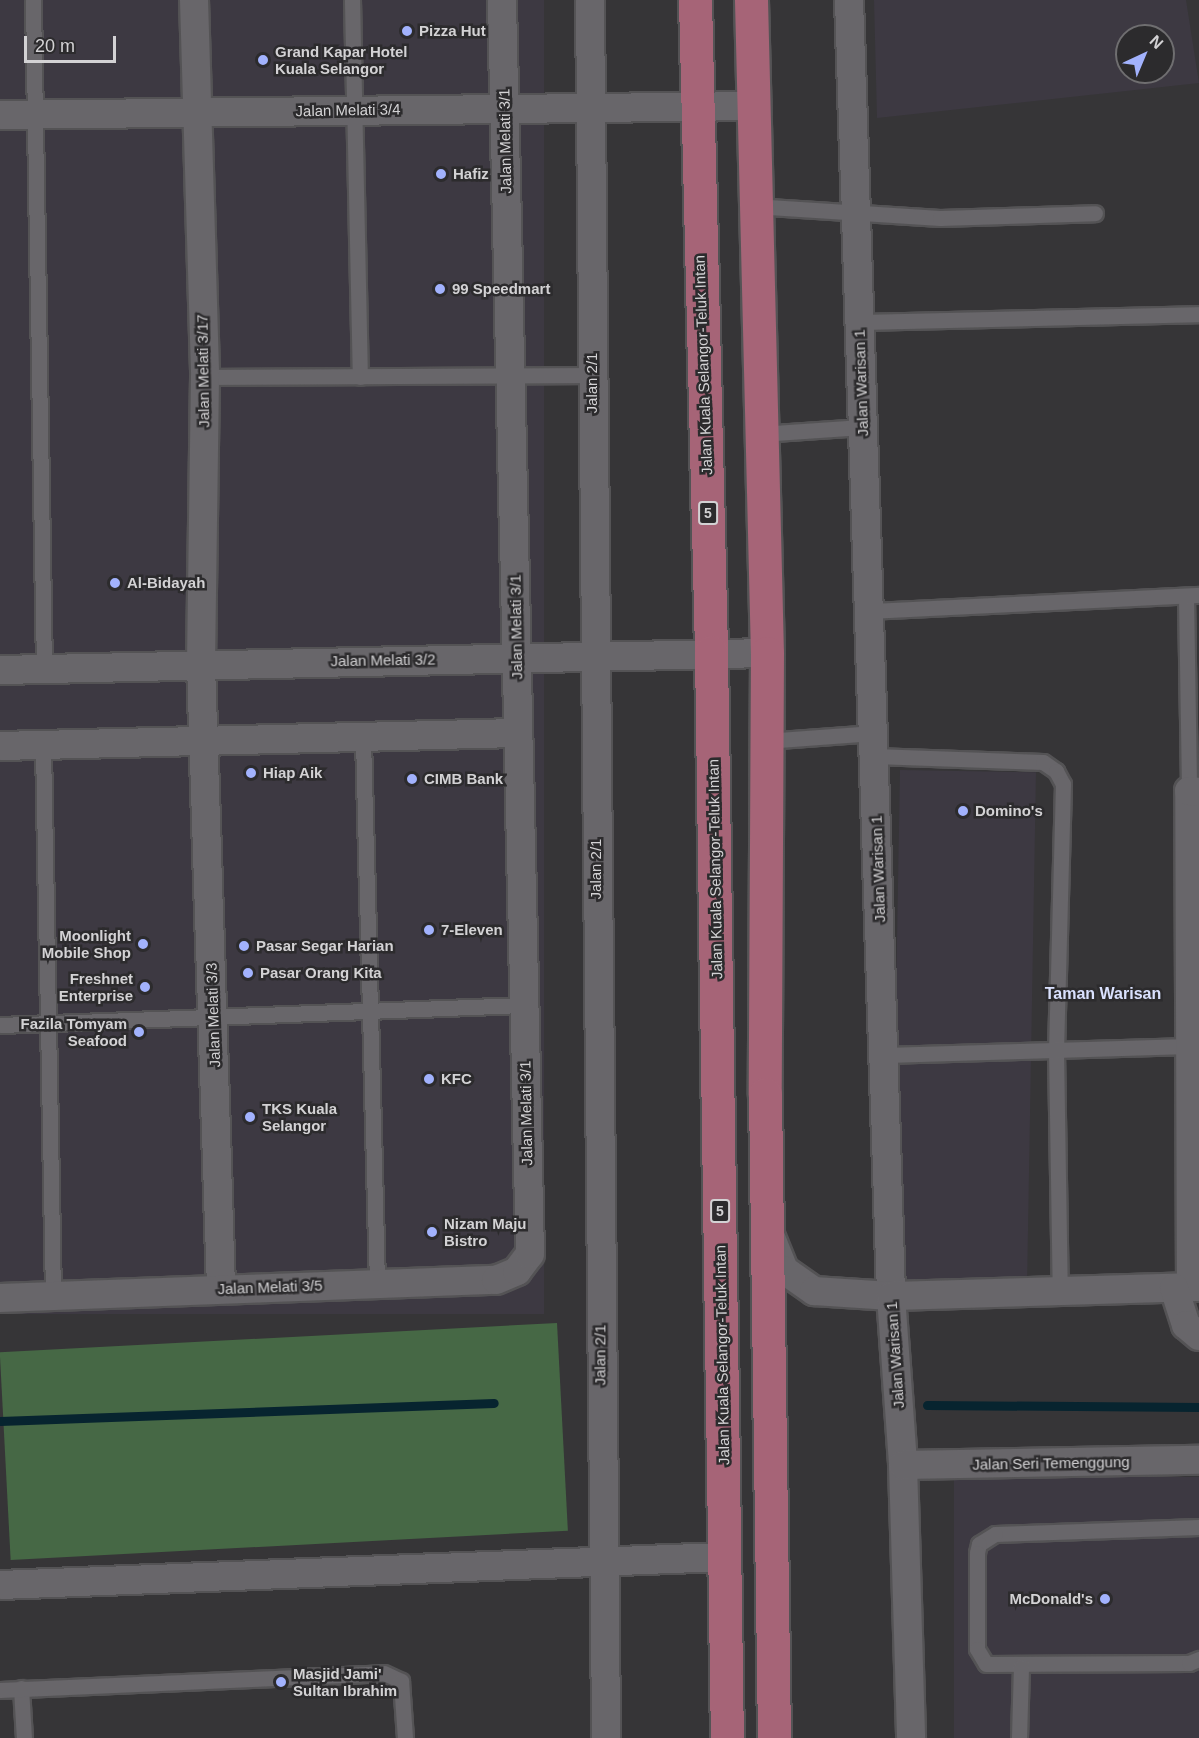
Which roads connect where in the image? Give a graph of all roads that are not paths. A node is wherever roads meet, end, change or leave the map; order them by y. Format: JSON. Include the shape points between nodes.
{"nodes":[{"id":1,"x":33,"y":0,"type":"edge"},
{"id":2,"x":194,"y":0,"type":"edge"},
{"id":3,"x":352,"y":0,"type":"edge"},
{"id":4,"x":502,"y":0,"type":"edge"},
{"id":5,"x":590,"y":0,"type":"edge"},
{"id":6,"x":695,"y":0,"type":"edge"},
{"id":7,"x":751,"y":0,"type":"edge"},
{"id":8,"x":849,"y":0,"type":"edge"},
{"id":9,"x":696,"y":105,"type":"junction"},
{"id":10,"x":753,"y":106,"type":"junction"},
{"id":11,"x":591,"y":107,"type":"junction"},
{"id":12,"x":505,"y":108,"type":"junction"},
{"id":13,"x":355,"y":110,"type":"junction"},
{"id":14,"x":197,"y":112,"type":"junction"},
{"id":15,"x":35,"y":114,"type":"junction"},
{"id":16,"x":0,"y":115,"type":"edge"},
{"id":17,"x":753,"y":206,"type":"junction"},
{"id":18,"x":854,"y":211,"type":"junction"},
{"id":19,"x":1095,"y":213,"type":"dead end"},
{"id":20,"x":1199,"y":314,"type":"edge"},
{"id":21,"x":858,"y":322,"type":"junction"},
{"id":22,"x":592,"y":375,"type":"junction"},
{"id":23,"x":511,"y":376,"type":"junction"},
{"id":24,"x":205,"y":377,"type":"junction"},
{"id":25,"x":360,"y":377,"type":"junction"},
{"id":26,"x":862,"y":428,"type":"junction"},
{"id":27,"x":760,"y":434,"type":"junction"},
{"id":28,"x":1192,"y":596,"type":"edge"},
{"id":29,"x":870,"y":611,"type":"junction"},
{"id":30,"x":711,"y":652,"type":"junction"},
{"id":31,"x":767,"y":653,"type":"junction"},
{"id":32,"x":595,"y":655,"type":"junction"},
{"id":33,"x":517,"y":657,"type":"junction"},
{"id":34,"x":201,"y":665,"type":"junction"},
{"id":35,"x":44,"y":669,"type":"junction"},
{"id":36,"x":0,"y":670,"type":"edge"},
{"id":37,"x":518,"y":734,"type":"junction"},
{"id":38,"x":363,"y":738,"type":"junction"},
{"id":39,"x":205,"y":741,"type":"junction"},
{"id":40,"x":765,"y":741,"type":"junction"},
{"id":41,"x":44,"y":745,"type":"junction"},
{"id":42,"x":874,"y":745,"type":"junction"},
{"id":43,"x":0,"y":746,"type":"edge"},
{"id":44,"x":1194,"y":792,"type":"edge"},
{"id":45,"x":524,"y":1005,"type":"junction"},
{"id":46,"x":369,"y":1011,"type":"junction"},
{"id":47,"x":213,"y":1017,"type":"junction"},
{"id":48,"x":48,"y":1023,"type":"junction"},
{"id":49,"x":0,"y":1025,"type":"edge"},
{"id":50,"x":1190,"y":1046,"type":"junction"},
{"id":51,"x":1056,"y":1050,"type":"junction"},
{"id":52,"x":884,"y":1055,"type":"junction"},
{"id":53,"x":769,"y":1232,"type":"junction"},
{"id":54,"x":530,"y":1254,"type":"joint"},
{"id":55,"x":377,"y":1284,"type":"junction"},
{"id":56,"x":1188,"y":1287,"type":"edge"},
{"id":57,"x":221,"y":1288,"type":"junction"},
{"id":58,"x":1060,"y":1293,"type":"junction"},
{"id":59,"x":53,"y":1296,"type":"junction"},
{"id":60,"x":891,"y":1296,"type":"junction"},
{"id":61,"x":0,"y":1298,"type":"edge"},
{"id":62,"x":1199,"y":1336,"type":"edge"},
{"id":63,"x":1199,"y":1460,"type":"edge"},
{"id":64,"x":903,"y":1465,"type":"junction"},
{"id":65,"x":1199,"y":1527,"type":"edge"},
{"id":66,"x":723,"y":1557,"type":"junction"},
{"id":67,"x":602,"y":1562,"type":"junction"},
{"id":68,"x":0,"y":1585,"type":"edge"},
{"id":69,"x":1199,"y":1659,"type":"edge"},
{"id":70,"x":1021,"y":1667,"type":"junction"},
{"id":71,"x":21,"y":1688,"type":"junction"},
{"id":72,"x":0,"y":1690,"type":"edge"},
{"id":73,"x":24,"y":1738,"type":"edge"},
{"id":74,"x":405,"y":1738,"type":"edge"},
{"id":75,"x":606,"y":1738,"type":"edge"},
{"id":76,"x":727,"y":1738,"type":"edge"},
{"id":77,"x":774,"y":1738,"type":"edge"},
{"id":78,"x":911,"y":1738,"type":"edge"},
{"id":79,"x":1019,"y":1738,"type":"edge"}],
"edges":[{"from":1,"to":15,"type":"lane"},
{"from":2,"to":14,"type":"street","name":"Jalan Melati 3/17"},
{"from":3,"to":13,"type":"lane"},
{"from":4,"to":12,"type":"street","name":"Jalan Melati 3/1"},
{"from":5,"to":11,"type":"street","name":"Jalan 2/1"},
{"from":6,"to":9,"type":"highway","name":"Jalan Kuala Selangor-Teluk Intan","number":"5"},
{"from":7,"to":10,"type":"highway"},
{"from":8,"to":18,"type":"street","name":"Jalan Warisan 1"},
{"from":9,"to":10,"type":"street","name":"Jalan Melati 3/4"},
{"from":9,"to":11,"type":"street","name":"Jalan Melati 3/4"},
{"from":9,"to":30,"type":"highway","name":"Jalan Kuala Selangor-Teluk Intan","number":"5"},
{"from":10,"to":17,"type":"highway"},
{"from":11,"to":12,"type":"street","name":"Jalan Melati 3/4"},
{"from":11,"to":22,"type":"street","name":"Jalan 2/1"},
{"from":12,"to":13,"type":"street","name":"Jalan Melati 3/4"},
{"from":12,"to":23,"type":"street","name":"Jalan Melati 3/1"},
{"from":13,"to":14,"type":"street","name":"Jalan Melati 3/4"},
{"from":13,"to":25,"type":"lane"},
{"from":14,"to":15,"type":"street","name":"Jalan Melati 3/4"},
{"from":14,"to":24,"type":"street","name":"Jalan Melati 3/17"},
{"from":15,"to":16,"type":"street","name":"Jalan Melati 3/4"},
{"from":15,"to":35,"type":"lane"},
{"from":17,"to":18,"type":"lane"},
{"from":17,"to":27,"type":"highway"},
{"from":18,"to":19,"type":"lane","via":[[940,218]]},
{"from":18,"to":21,"type":"street","name":"Jalan Warisan 1"},
{"from":20,"to":21,"type":"lane"},
{"from":21,"to":26,"type":"street","name":"Jalan Warisan 1"},
{"from":22,"to":23,"type":"lane"},
{"from":22,"to":32,"type":"street","name":"Jalan 2/1"},
{"from":23,"to":25,"type":"lane"},
{"from":23,"to":33,"type":"street","name":"Jalan Melati 3/1"},
{"from":24,"to":25,"type":"lane"},
{"from":24,"to":34,"type":"street","name":"Jalan Melati 3/17"},
{"from":26,"to":27,"type":"lane"},
{"from":26,"to":29,"type":"street","name":"Jalan Warisan 1"},
{"from":27,"to":31,"type":"highway"},
{"from":28,"to":29,"type":"lane"},
{"from":28,"to":44,"type":"lane"},
{"from":29,"to":42,"type":"street","name":"Jalan Warisan 1"},
{"from":30,"to":31,"type":"street","name":"Jalan Melati 3/2"},
{"from":30,"to":32,"type":"street","name":"Jalan Melati 3/2"},
{"from":30,"to":66,"type":"highway","name":"Jalan Kuala Selangor-Teluk Intan","number":"5"},
{"from":31,"to":40,"type":"highway"},
{"from":32,"to":33,"type":"street","name":"Jalan Melati 3/2"},
{"from":32,"to":67,"type":"street","name":"Jalan 2/1"},
{"from":33,"to":34,"type":"street","name":"Jalan Melati 3/2"},
{"from":33,"to":37,"type":"street","name":"Jalan Melati 3/1"},
{"from":34,"to":35,"type":"street","name":"Jalan Melati 3/2"},
{"from":34,"to":39,"type":"street","name":"Jalan Melati 3/17"},
{"from":35,"to":36,"type":"street","name":"Jalan Melati 3/2"},
{"from":37,"to":38,"type":"street"},
{"from":37,"to":45,"type":"street","name":"Jalan Melati 3/1"},
{"from":38,"to":39,"type":"street"},
{"from":38,"to":46,"type":"lane"},
{"from":39,"to":41,"type":"street"},
{"from":39,"to":47,"type":"street","name":"Jalan Melati 3/3"},
{"from":40,"to":42,"type":"lane"},
{"from":40,"to":53,"type":"highway"},
{"from":41,"to":43,"type":"street"},
{"from":41,"to":48,"type":"lane"},
{"from":42,"to":51,"type":"lane","via":[[1043,762],[1056,771],[1062,784]]},
{"from":42,"to":52,"type":"street","name":"Jalan Warisan 1"},
{"from":44,"to":50,"type":"street"},
{"from":45,"to":46,"type":"lane"},
{"from":45,"to":54,"type":"street","name":"Jalan Melati 3/1"},
{"from":46,"to":47,"type":"lane"},
{"from":46,"to":55,"type":"lane"},
{"from":47,"to":48,"type":"lane"},
{"from":47,"to":57,"type":"street","name":"Jalan Melati 3/3"},
{"from":48,"to":49,"type":"lane"},
{"from":48,"to":59,"type":"lane"},
{"from":50,"to":51,"type":"lane"},
{"from":50,"to":56,"type":"street"},
{"from":51,"to":52,"type":"lane"},
{"from":51,"to":58,"type":"lane"},
{"from":52,"to":60,"type":"street","name":"Jalan Warisan 1"},
{"from":53,"to":60,"type":"street","via":[[783,1270],[814,1291]]},
{"from":53,"to":77,"type":"highway"},
{"from":54,"to":55,"type":"street","name":"Jalan Melati 3/5","via":[[517,1271],[496,1280]]},
{"from":55,"to":57,"type":"street","name":"Jalan Melati 3/5"},
{"from":56,"to":58,"type":"street"},
{"from":56,"to":62,"type":"street","via":[[1186,1325]]},
{"from":57,"to":59,"type":"street","name":"Jalan Melati 3/5"},
{"from":58,"to":60,"type":"street"},
{"from":59,"to":61,"type":"street","name":"Jalan Melati 3/5"},
{"from":60,"to":64,"type":"street","name":"Jalan Warisan 1"},
{"from":63,"to":64,"type":"street","name":"Jalan Seri Temenggung"},
{"from":64,"to":78,"type":"street","name":"Jalan Warisan 1"},
{"from":65,"to":70,"type":"lane","via":[[986,1537],[977,1553],[979,1658],[995,1667]]},
{"from":66,"to":67,"type":"street"},
{"from":66,"to":76,"type":"highway","name":"Jalan Kuala Selangor-Teluk Intan","number":"5"},
{"from":67,"to":68,"type":"street"},
{"from":67,"to":75,"type":"street","name":"Jalan 2/1"},
{"from":69,"to":70,"type":"lane","via":[[1189,1663]]},
{"from":70,"to":79,"type":"lane"},
{"from":71,"to":72,"type":"lane"},
{"from":71,"to":73,"type":"lane"},
{"from":71,"to":74,"type":"lane","via":[[384,1673],[401,1681]]}]}
